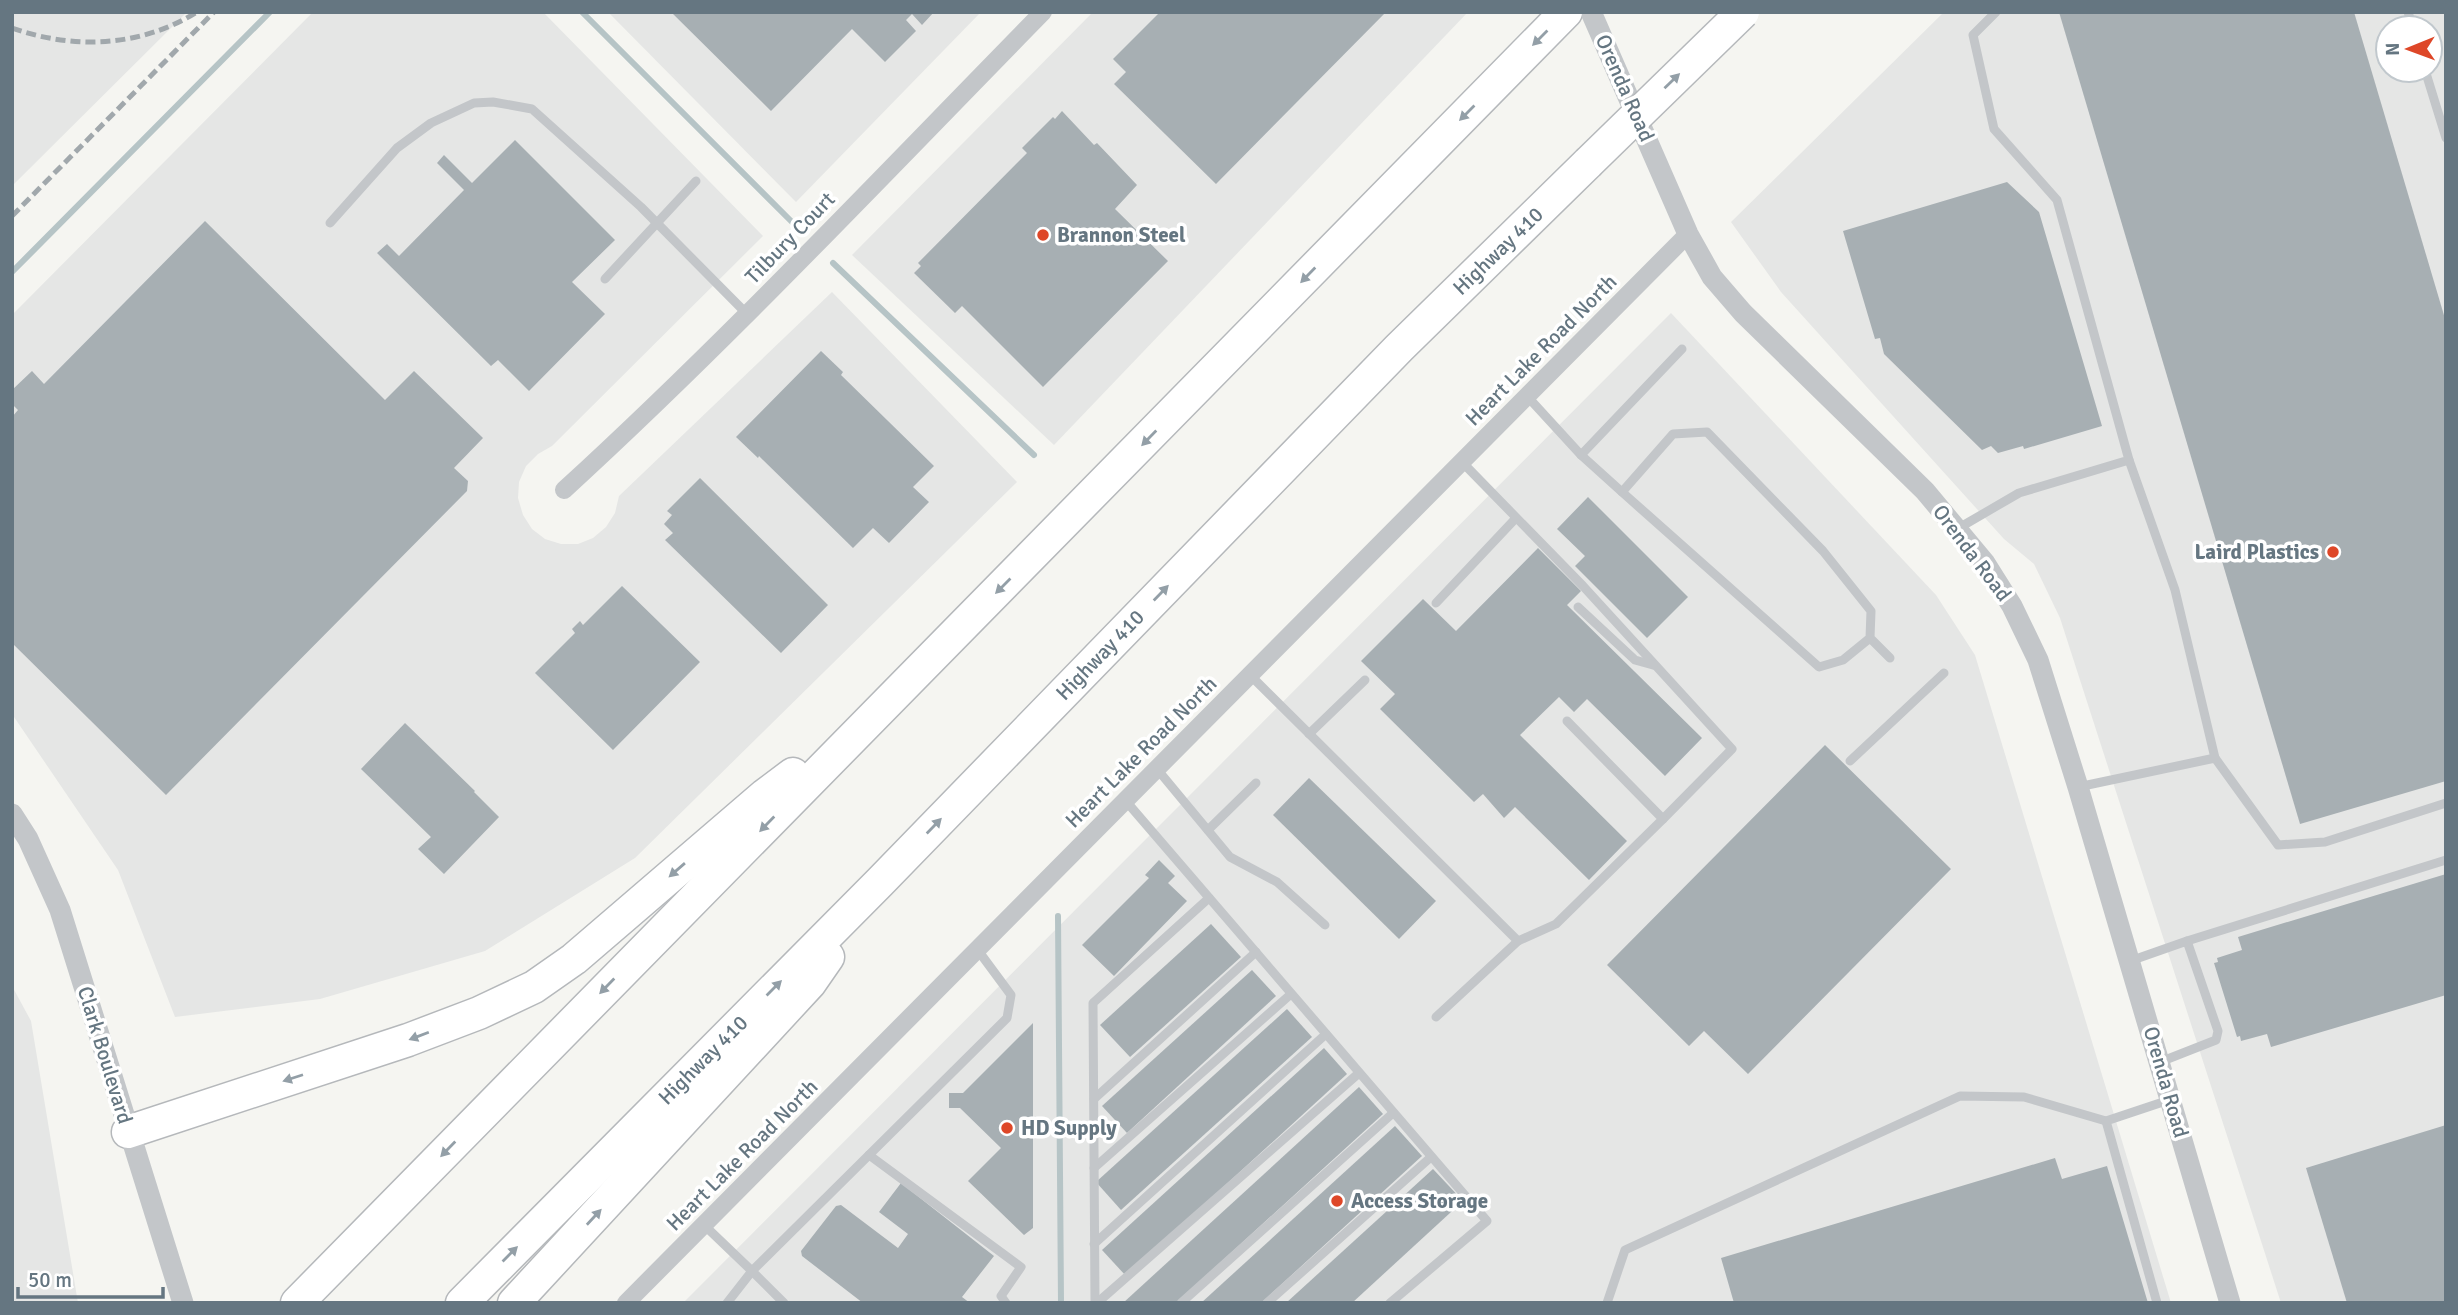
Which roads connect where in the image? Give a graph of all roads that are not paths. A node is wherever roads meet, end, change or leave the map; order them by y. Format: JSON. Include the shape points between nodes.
{"nodes":[{"id":1,"x":1043,"y":12,"type":"edge"},
{"id":2,"x":1566,"y":12,"type":"edge"},
{"id":3,"x":1591,"y":12,"type":"edge"},
{"id":4,"x":1743,"y":12,"type":"edge"},
{"id":5,"x":1996,"y":12,"type":"edge"},
{"id":6,"x":2429,"y":84,"type":"edge"},
{"id":7,"x":2446,"y":138,"type":"edge"},
{"id":8,"x":696,"y":181,"type":"dead end"},
{"id":9,"x":656,"y":222,"type":"junction"},
{"id":10,"x":330,"y":223,"type":"dead end"},
{"id":11,"x":1688,"y":234,"type":"junction"},
{"id":12,"x":605,"y":279,"type":"dead end"},
{"id":13,"x":747,"y":314,"type":"junction"},
{"id":14,"x":1682,"y":349,"type":"dead end"},
{"id":15,"x":1527,"y":396,"type":"junction"},
{"id":16,"x":1581,"y":455,"type":"junction"},
{"id":17,"x":2129,"y":460,"type":"junction"},
{"id":18,"x":1462,"y":462,"type":"junction"},
{"id":19,"x":564,"y":490,"type":"dead end"},
{"id":20,"x":1622,"y":492,"type":"junction"},
{"id":21,"x":1516,"y":518,"type":"junction"},
{"id":22,"x":1957,"y":529,"type":"junction"},
{"id":23,"x":1436,"y":603,"type":"dead end"},
{"id":24,"x":1578,"y":607,"type":"dead end"},
{"id":25,"x":1870,"y":638,"type":"junction"},
{"id":26,"x":1890,"y":658,"type":"dead end"},
{"id":27,"x":1654,"y":666,"type":"junction"},
{"id":28,"x":1944,"y":673,"type":"dead end"},
{"id":29,"x":1250,"y":675,"type":"junction"},
{"id":30,"x":1365,"y":680,"type":"dead end"},
{"id":31,"x":1567,"y":721,"type":"dead end"},
{"id":32,"x":866,"y":723,"type":"junction"},
{"id":33,"x":1309,"y":734,"type":"junction"},
{"id":34,"x":2215,"y":758,"type":"junction"},
{"id":35,"x":1850,"y":761,"type":"dead end"},
{"id":36,"x":1157,"y":769,"type":"junction"},
{"id":37,"x":1256,"y":783,"type":"dead end"},
{"id":38,"x":2078,"y":787,"type":"junction"},
{"id":39,"x":1125,"y":800,"type":"junction"},
{"id":40,"x":2446,"y":803,"type":"edge"},
{"id":41,"x":12,"y":814,"type":"edge"},
{"id":42,"x":1663,"y":819,"type":"junction"},
{"id":43,"x":1208,"y":830,"type":"junction"},
{"id":44,"x":2446,"y":860,"type":"edge"},
{"id":45,"x":880,"y":882,"type":"junction"},
{"id":46,"x":1209,"y":898,"type":"junction"},
{"id":47,"x":1325,"y":925,"type":"dead end"},
{"id":48,"x":1518,"y":941,"type":"junction"},
{"id":49,"x":2187,"y":941,"type":"junction"},
{"id":50,"x":977,"y":949,"type":"junction"},
{"id":51,"x":1256,"y":952,"type":"junction"},
{"id":52,"x":2130,"y":961,"type":"junction"},
{"id":53,"x":1291,"y":994,"type":"junction"},
{"id":54,"x":1436,"y":1017,"type":"dead end"},
{"id":55,"x":1325,"y":1034,"type":"junction"},
{"id":56,"x":2160,"y":1062,"type":"junction"},
{"id":57,"x":1359,"y":1073,"type":"junction"},
{"id":58,"x":1094,"y":1099,"type":"junction"},
{"id":59,"x":2171,"y":1100,"type":"junction"},
{"id":60,"x":1394,"y":1113,"type":"junction"},
{"id":61,"x":2106,"y":1121,"type":"junction"},
{"id":62,"x":128,"y":1132,"type":"junction"},
{"id":63,"x":869,"y":1155,"type":"junction"},
{"id":64,"x":1431,"y":1157,"type":"junction"},
{"id":65,"x":1094,"y":1168,"type":"junction"},
{"id":66,"x":704,"y":1225,"type":"junction"},
{"id":67,"x":1094,"y":1244,"type":"junction"},
{"id":68,"x":752,"y":1271,"type":"junction"},
{"id":69,"x":183,"y":1303,"type":"edge"},
{"id":70,"x":297,"y":1303,"type":"edge"},
{"id":71,"x":462,"y":1303,"type":"edge"},
{"id":72,"x":514,"y":1303,"type":"edge"},
{"id":73,"x":626,"y":1303,"type":"edge"},
{"id":74,"x":727,"y":1303,"type":"edge"},
{"id":75,"x":784,"y":1303,"type":"edge"},
{"id":76,"x":1006,"y":1303,"type":"edge"},
{"id":77,"x":1096,"y":1303,"type":"edge"},
{"id":78,"x":1181,"y":1303,"type":"edge"},
{"id":79,"x":1267,"y":1303,"type":"edge"},
{"id":80,"x":1390,"y":1303,"type":"edge"},
{"id":81,"x":1607,"y":1303,"type":"edge"},
{"id":82,"x":2157,"y":1303,"type":"edge"},
{"id":83,"x":2230,"y":1303,"type":"edge"}],
"edges":[{"from":1,"to":13,"type":"street","name":"Tilbury Court"},
{"from":2,"to":32,"type":"highway","one_way":true},
{"from":3,"to":11,"type":"street","name":"Orenda Road"},
{"from":45,"to":4,"type":"highway","name":"Highway 410","one_way":true,"bridge":true,"via":[[1399,348]]},
{"from":5,"to":17,"type":"lane","via":[[1973,35],[1994,129],[2057,200]]},
{"from":6,"to":7,"type":"lane"},
{"from":8,"to":9,"type":"lane"},
{"from":9,"to":10,"type":"lane","via":[[531,109],[493,102],[474,103],[442,118],[397,148]]},
{"from":9,"to":12,"type":"lane"},
{"from":9,"to":13,"type":"lane"},
{"from":11,"to":15,"type":"street","name":"Heart Lake Road North"},
{"from":11,"to":22,"type":"street","name":"Orenda Road","via":[[1712,277],[1742,313],[1925,491]]},
{"from":13,"to":19,"type":"street","name":"Tilbury Court"},
{"from":14,"to":16,"type":"lane"},
{"from":15,"to":16,"type":"lane"},
{"from":15,"to":18,"type":"street","name":"Heart Lake Road North"},
{"from":16,"to":20,"type":"lane"},
{"from":17,"to":22,"type":"lane","via":[[2019,494]]},
{"from":17,"to":34,"type":"lane","via":[[2175,590]]},
{"from":18,"to":21,"type":"lane"},
{"from":18,"to":29,"type":"street","name":"Heart Lake Road North"},
{"from":20,"to":25,"type":"lane","via":[[1819,667],[1843,660]]},
{"from":20,"to":25,"type":"lane","via":[[1673,434],[1707,432],[1823,551],[1871,611]]},
{"from":21,"to":23,"type":"lane"},
{"from":21,"to":27,"type":"lane"},
{"from":22,"to":38,"type":"street","name":"Orenda Road","via":[[2012,606],[2038,660]]},
{"from":24,"to":27,"type":"lane","via":[[1635,660]]},
{"from":25,"to":26,"type":"lane"},
{"from":27,"to":42,"type":"lane","via":[[1732,749]]},
{"from":28,"to":35,"type":"lane"},
{"from":29,"to":33,"type":"lane"},
{"from":29,"to":36,"type":"street","name":"Heart Lake Road North"},
{"from":30,"to":33,"type":"lane"},
{"from":31,"to":42,"type":"lane"},
{"from":32,"to":62,"type":"highway","one_way":true,"via":[[765,795],[574,959],[534,987],[408,1040]]},
{"from":32,"to":70,"type":"highway","one_way":true},
{"from":33,"to":48,"type":"lane"},
{"from":34,"to":38,"type":"lane"},
{"from":34,"to":40,"type":"lane","via":[[2278,845],[2325,842]]},
{"from":36,"to":39,"type":"street","name":"Heart Lake Road North"},
{"from":36,"to":43,"type":"lane"},
{"from":37,"to":43,"type":"lane"},
{"from":38,"to":52,"type":"street","name":"Orenda Road"},
{"from":39,"to":46,"type":"lane"},
{"from":39,"to":50,"type":"street","name":"Heart Lake Road North"},
{"from":41,"to":62,"type":"street","name":"Clark Boulevard","via":[[60,910]]},
{"from":42,"to":48,"type":"lane","via":[[1556,924]]},
{"from":43,"to":47,"type":"lane","via":[[1230,857],[1277,881]]},
{"from":44,"to":49,"type":"lane"},
{"from":71,"to":45,"type":"highway","name":"Highway 410","one_way":true},
{"from":72,"to":45,"type":"highway","one_way":true,"via":[[810,983]]},
{"from":46,"to":51,"type":"lane"},
{"from":46,"to":58,"type":"lane","via":[[1093,1003]]},
{"from":48,"to":54,"type":"lane"},
{"from":49,"to":52,"type":"lane"},
{"from":49,"to":56,"type":"lane","via":[[2218,1031],[2216,1040]]},
{"from":50,"to":63,"type":"lane","via":[[1011,995],[1007,1018]]},
{"from":50,"to":66,"type":"street","name":"Heart Lake Road North"},
{"from":51,"to":53,"type":"lane"},
{"from":51,"to":58,"type":"lane"},
{"from":52,"to":56,"type":"street","name":"Orenda Road"},
{"from":53,"to":55,"type":"lane"},
{"from":53,"to":65,"type":"lane"},
{"from":55,"to":57,"type":"lane"},
{"from":55,"to":67,"type":"lane"},
{"from":56,"to":59,"type":"street","name":"Orenda Road"},
{"from":57,"to":60,"type":"lane"},
{"from":57,"to":77,"type":"lane"},
{"from":58,"to":65,"type":"lane"},
{"from":59,"to":61,"type":"lane"},
{"from":59,"to":83,"type":"street","name":"Orenda Road"},
{"from":60,"to":64,"type":"lane"},
{"from":60,"to":78,"type":"lane"},
{"from":61,"to":81,"type":"lane","via":[[2024,1097],[1960,1096],[1625,1250]]},
{"from":61,"to":82,"type":"lane"},
{"from":62,"to":69,"type":"street","name":"Clark Boulevard"},
{"from":63,"to":68,"type":"lane"},
{"from":63,"to":76,"type":"lane","via":[[1021,1267],[1001,1296]]},
{"from":64,"to":79,"type":"lane"},
{"from":64,"to":80,"type":"lane","via":[[1487,1221]]},
{"from":65,"to":67,"type":"lane"},
{"from":66,"to":68,"type":"lane"},
{"from":66,"to":73,"type":"street","name":"Heart Lake Road North"},
{"from":67,"to":77,"type":"lane"},
{"from":68,"to":74,"type":"lane"},
{"from":68,"to":75,"type":"lane"}]}
